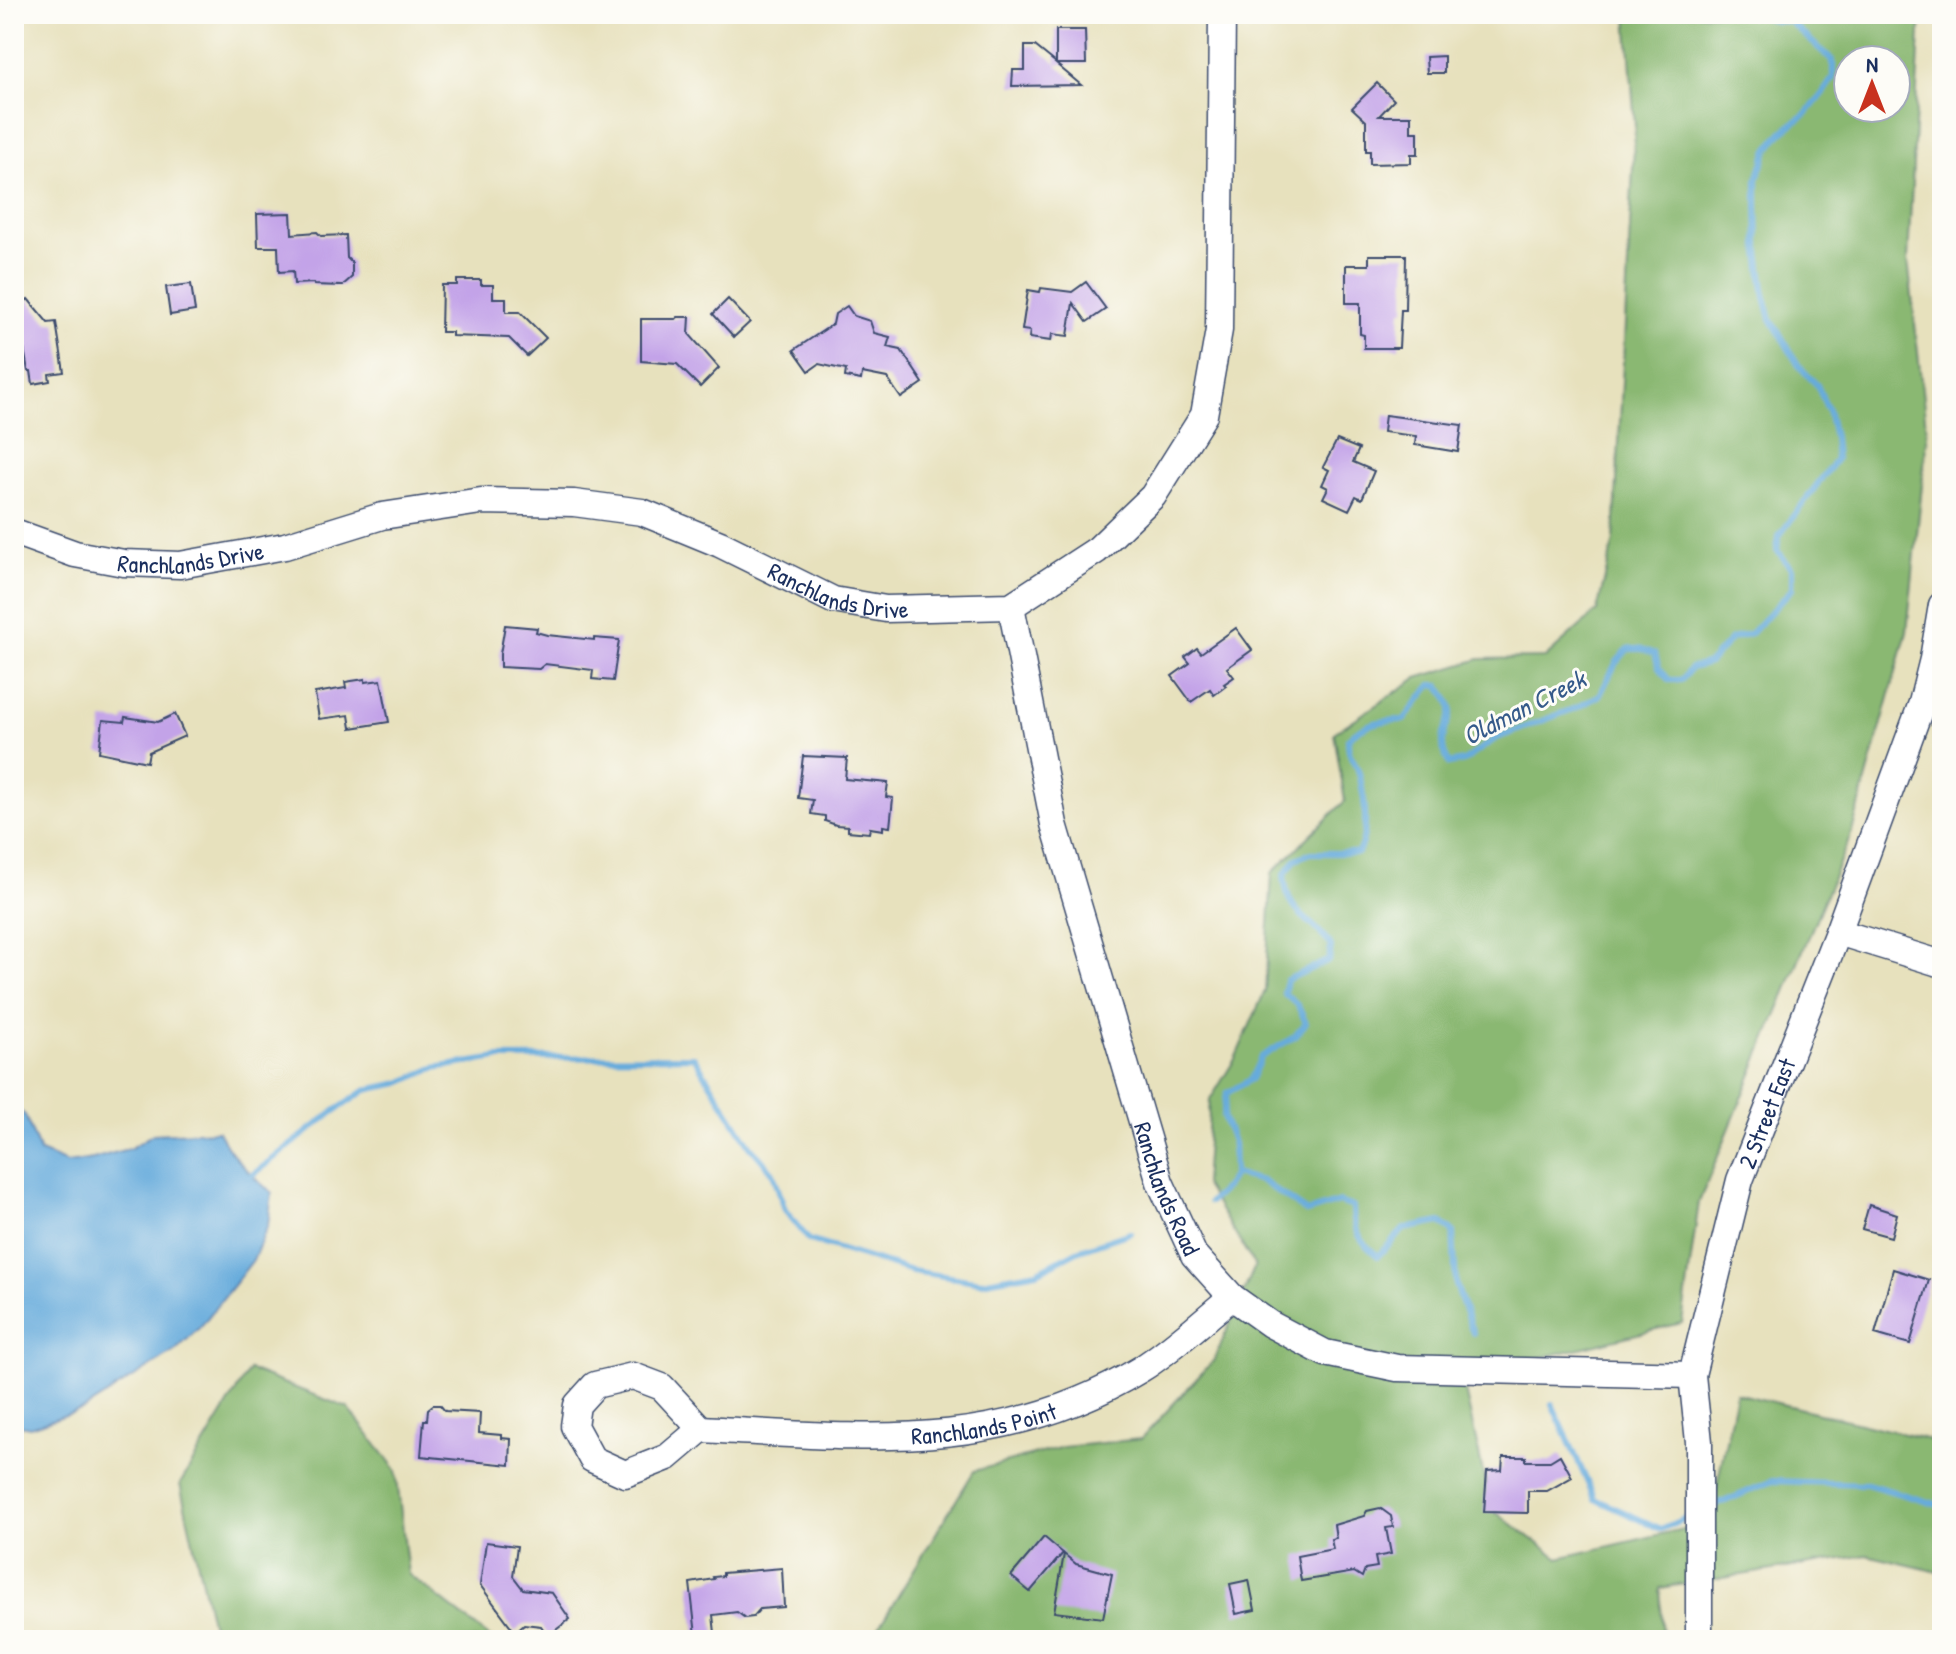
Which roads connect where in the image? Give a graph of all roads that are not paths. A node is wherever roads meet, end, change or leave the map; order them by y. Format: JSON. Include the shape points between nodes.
{"nodes":[{"id":1,"x":1222,"y":14,"type":"edge"},
{"id":2,"x":14,"y":532,"type":"edge"},
{"id":3,"x":1942,"y":605,"type":"edge"},
{"id":4,"x":1011,"y":606,"type":"junction"},
{"id":5,"x":1838,"y":932,"type":"junction"},
{"id":6,"x":1942,"y":964,"type":"edge"},
{"id":7,"x":1232,"y":1297,"type":"junction"},
{"id":8,"x":1692,"y":1375,"type":"junction"},
{"id":9,"x":701,"y":1429,"type":"junction"},
{"id":10,"x":1699,"y":1640,"type":"edge"}],
"edges":[{"from":1,"to":4,"type":"street","via":[[1219,330],[1204,415],[1153,496],[1097,550]]},
{"from":2,"to":4,"type":"street","name":"Ranchlands Drive","via":[[75,554],[180,565],[285,546],[382,516],[481,501],[574,503],[642,512],[833,600],[886,609]]},
{"from":3,"to":5,"type":"street","name":"2 Street East","via":[[1922,703]]},
{"from":4,"to":7,"type":"street","name":"Ranchlands Road","via":[[1054,824],[1160,1182],[1194,1255]]},
{"from":5,"to":6,"type":"street"},
{"from":5,"to":8,"type":"street","name":"2 Street East","via":[[1740,1180]]},
{"from":7,"to":8,"type":"street","name":"Ranchlands Road","via":[[1325,1353],[1397,1368]]},
{"from":7,"to":9,"type":"street","name":"Ranchlands Point","via":[[1141,1368],[1062,1408],[986,1430],[890,1438]]},
{"from":8,"to":10,"type":"street","name":"2 Street East","via":[[1699,1442]]},
{"from":9,"to":9,"type":"street","via":[[662,1387],[633,1376],[595,1385],[577,1405],[574,1426],[592,1459],[625,1474],[668,1457]]}]}
